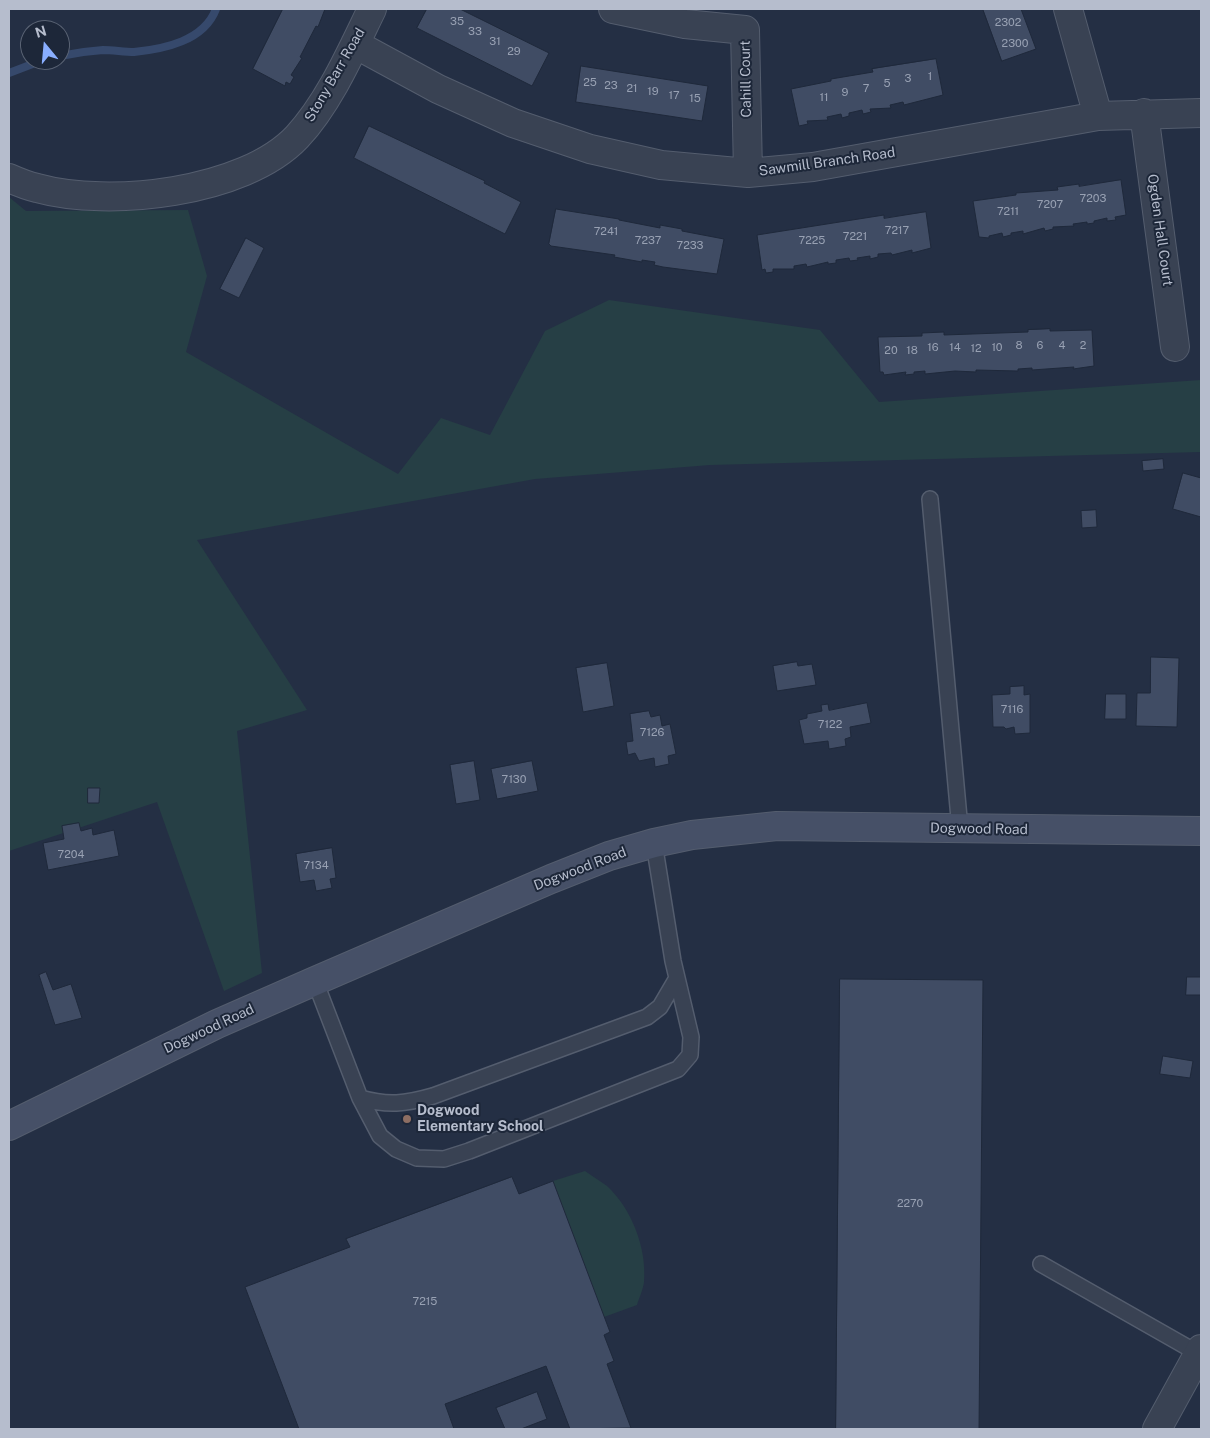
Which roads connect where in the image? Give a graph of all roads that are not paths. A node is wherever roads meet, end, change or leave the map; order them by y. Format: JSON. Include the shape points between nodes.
{"nodes":[{"id":1,"x":372,"y":9,"type":"edge"},
{"id":2,"x":613,"y":9,"type":"edge"},
{"id":3,"x":1068,"y":9,"type":"edge"},
{"id":4,"x":355,"y":44,"type":"junction"},
{"id":5,"x":1201,"y":113,"type":"edge"},
{"id":6,"x":1144,"y":114,"type":"junction"},
{"id":7,"x":1098,"y":116,"type":"junction"},
{"id":8,"x":748,"y":173,"type":"junction"},
{"id":9,"x":9,"y":178,"type":"edge"},
{"id":10,"x":1176,"y":347,"type":"dead end"},
{"id":11,"x":930,"y":499,"type":"dead end"},
{"id":12,"x":960,"y":829,"type":"junction"},
{"id":13,"x":1201,"y":831,"type":"edge"},
{"id":14,"x":654,"y":843,"type":"junction"},
{"id":15,"x":677,"y":978,"type":"junction"},
{"id":16,"x":315,"y":981,"type":"junction"},
{"id":17,"x":360,"y":1098,"type":"junction"},
{"id":18,"x":9,"y":1126,"type":"edge"},
{"id":19,"x":1041,"y":1264,"type":"dead end"},
{"id":20,"x":1200,"y":1352,"type":"edge"},
{"id":21,"x":1158,"y":1429,"type":"edge"}],
"edges":[{"from":1,"to":4,"type":"street","name":"Stony Barr Road"},
{"from":2,"to":8,"type":"street","name":"Cahill Court","via":[[685,24],[745,30]]},
{"from":3,"to":7,"type":"street"},
{"from":4,"to":8,"type":"street","name":"Sawmill Branch Road","via":[[454,97],[513,123],[590,149],[661,165]]},
{"from":4,"to":9,"type":"street","name":"Stony Barr Road","via":[[316,112],[296,137],[272,157],[246,171],[210,184],[147,195],[88,196],[39,189]]},
{"from":5,"to":6,"type":"street","name":"Sawmill Branch Road"},
{"from":6,"to":7,"type":"street","name":"Sawmill Branch Road"},
{"from":6,"to":10,"type":"street","name":"Ogden Hall Court"},
{"from":7,"to":8,"type":"street","name":"Sawmill Branch Road","via":[[813,167]]},
{"from":11,"to":12,"type":"lane"},
{"from":12,"to":13,"type":"street","name":"Dogwood Road"},
{"from":12,"to":14,"type":"street","name":"Dogwood Road","via":[[777,826],[692,835]]},
{"from":14,"to":15,"type":"lane"},
{"from":14,"to":16,"type":"street","name":"Dogwood Road","via":[[609,856],[550,880]]},
{"from":15,"to":17,"type":"lane","via":[[660,1007],[638,1021],[406,1104],[379,1103]]},
{"from":15,"to":17,"type":"lane","via":[[691,1037],[690,1055],[678,1069],[469,1151],[444,1159],[417,1158],[396,1149],[380,1136]]},
{"from":16,"to":17,"type":"lane"},
{"from":16,"to":18,"type":"street","name":"Dogwood Road","via":[[217,1024]]},
{"from":19,"to":20,"type":"lane"},
{"from":20,"to":21,"type":"street"}]}
